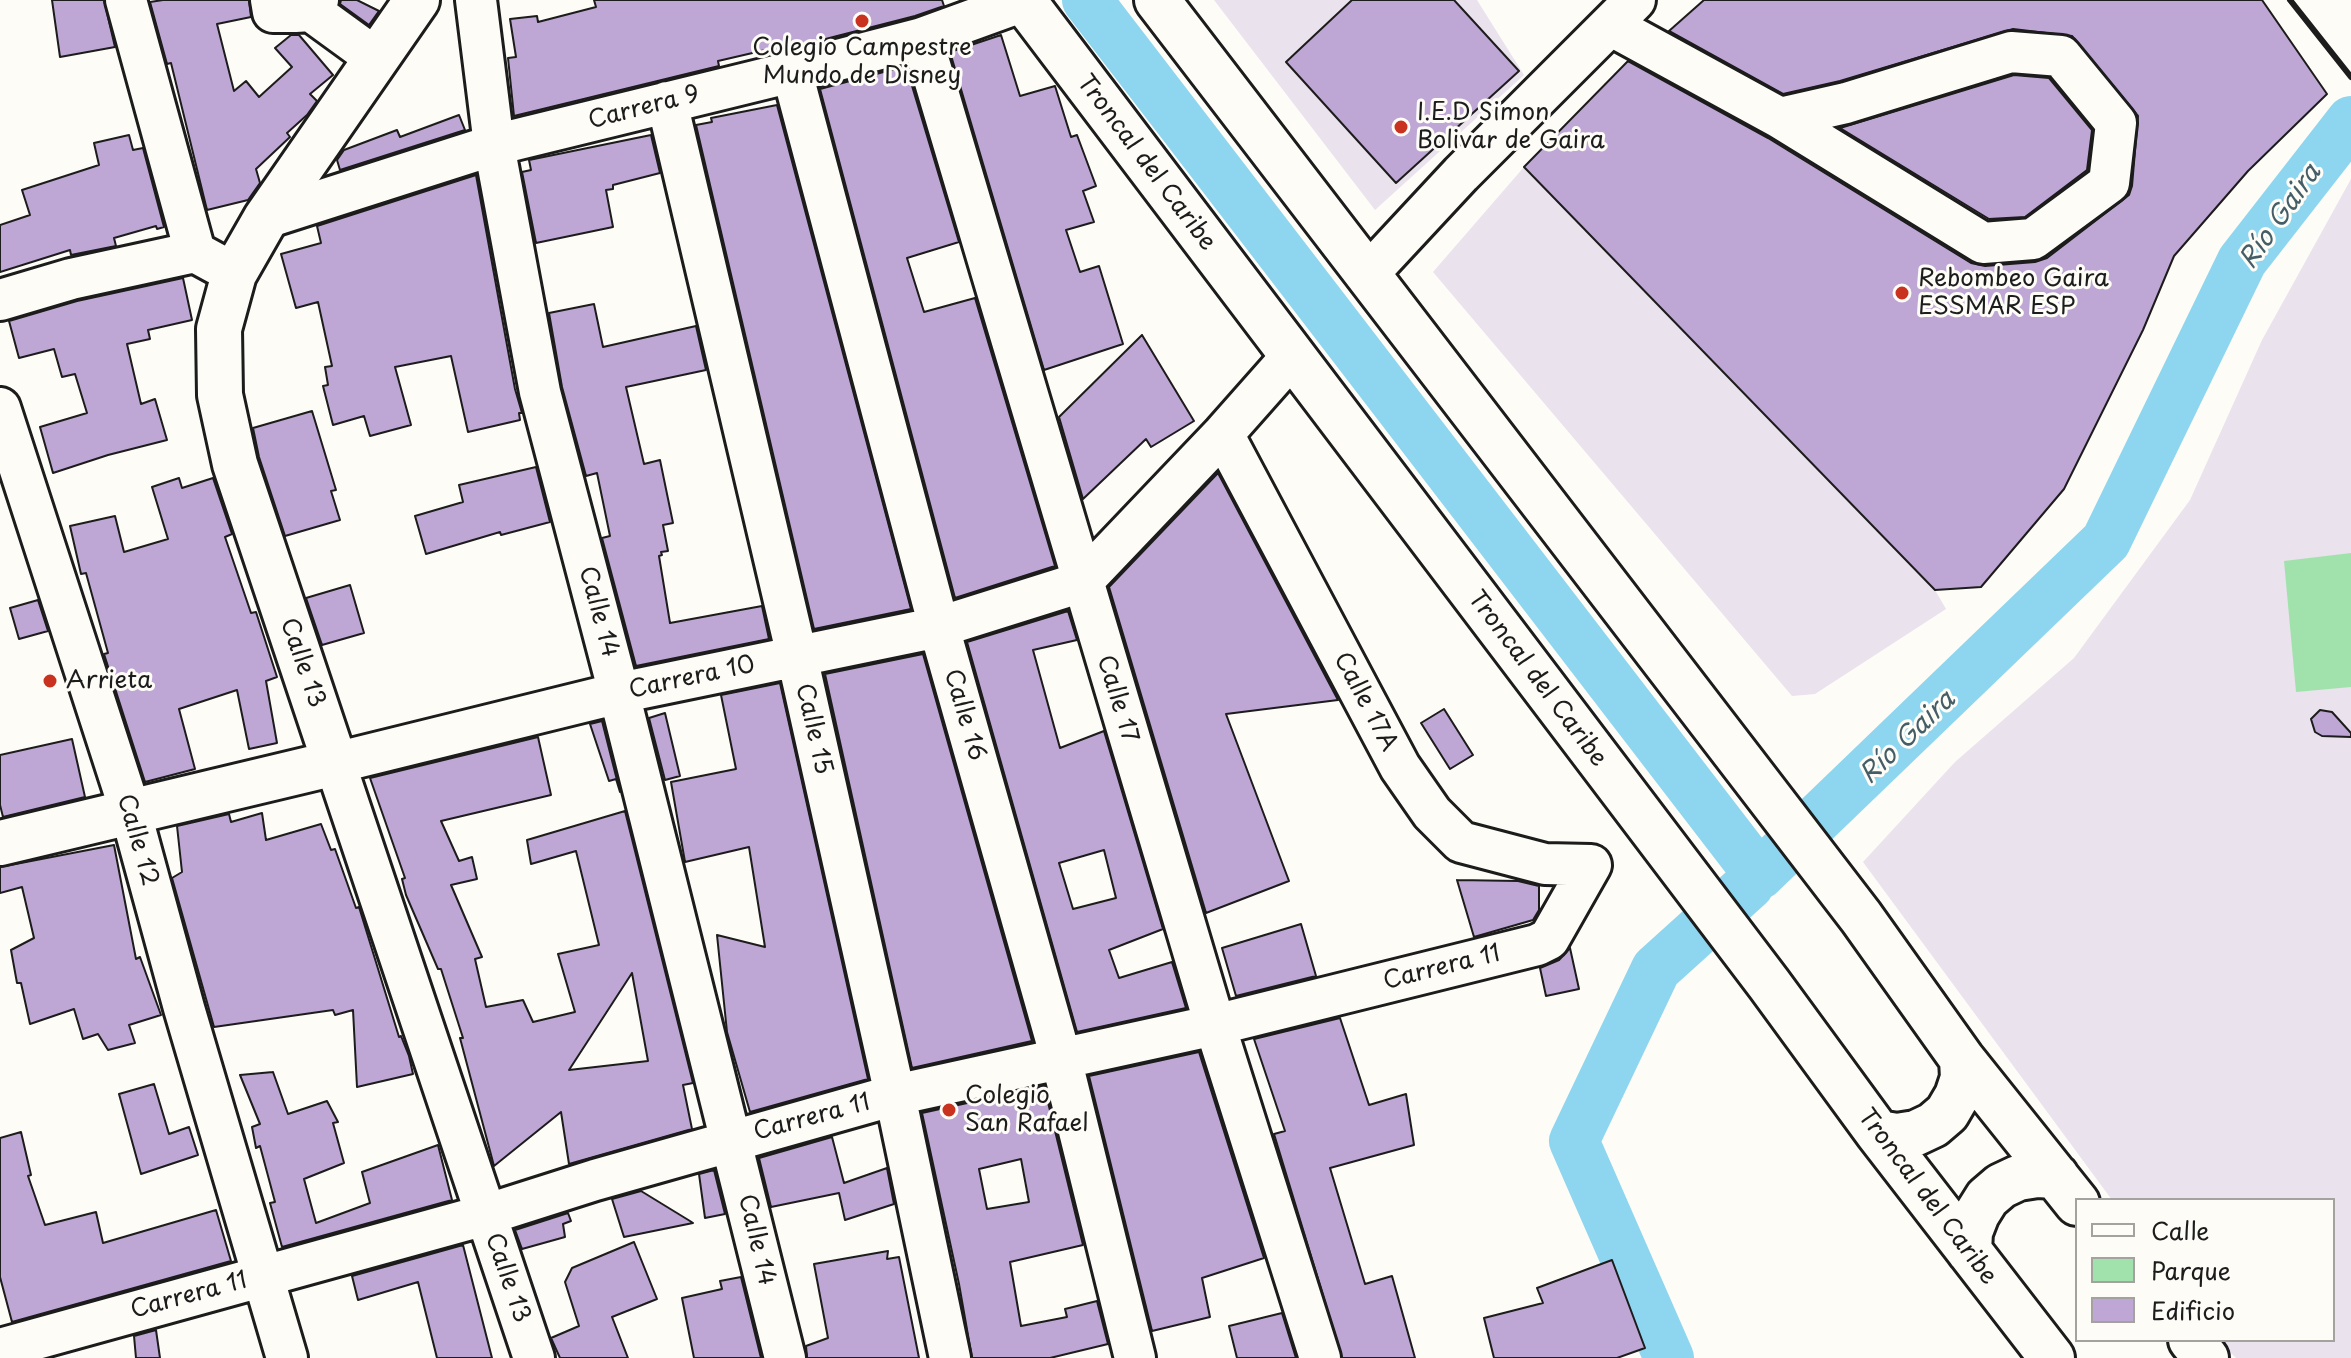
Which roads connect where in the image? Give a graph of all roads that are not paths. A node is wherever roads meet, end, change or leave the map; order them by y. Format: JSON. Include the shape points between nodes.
{"nodes":[{"id":1,"x":126,"y":0,"type":"edge"},
{"id":2,"x":417,"y":0,"type":"edge"},
{"id":3,"x":476,"y":0,"type":"edge"},
{"id":4,"x":1157,"y":0,"type":"edge"},
{"id":5,"x":1023,"y":1,"type":"edge"},
{"id":6,"x":293,"y":6,"type":"edge"},
{"id":7,"x":1623,"y":12,"type":"edge"},
{"id":8,"x":922,"y":38,"type":"junction"},
{"id":9,"x":377,"y":59,"type":"junction"},
{"id":10,"x":792,"y":72,"type":"junction"},
{"id":11,"x":667,"y":102,"type":"junction"},
{"id":12,"x":1780,"y":118,"type":"junction"},
{"id":13,"x":494,"y":145,"type":"junction"},
{"id":14,"x":266,"y":218,"type":"junction"},
{"id":15,"x":195,"y":252,"type":"junction"},
{"id":16,"x":234,"y":274,"type":"junction"},
{"id":17,"x":1368,"y":274,"type":"junction"},
{"id":18,"x":0,"y":300,"type":"edge"},
{"id":19,"x":1292,"y":356,"type":"junction"},
{"id":20,"x":0,"y":408,"type":"edge"},
{"id":21,"x":1223,"y":434,"type":"junction"},
{"id":22,"x":1082,"y":582,"type":"junction"},
{"id":23,"x":939,"y":627,"type":"junction"},
{"id":24,"x":797,"y":656,"type":"junction"},
{"id":25,"x":619,"y":693,"type":"junction"},
{"id":26,"x":335,"y":763,"type":"junction"},
{"id":27,"x":130,"y":810,"type":"junction"},
{"id":28,"x":0,"y":843,"type":"edge"},
{"id":29,"x":1591,"y":865,"type":"joint"},
{"id":30,"x":1215,"y":1025,"type":"junction"},
{"id":31,"x":1061,"y":1058,"type":"junction"},
{"id":32,"x":1962,"y":1059,"type":"junction"},
{"id":33,"x":895,"y":1095,"type":"junction"},
{"id":34,"x":1878,"y":1133,"type":"junction"},
{"id":35,"x":732,"y":1140,"type":"junction"},
{"id":36,"x":2066,"y":1190,"type":"edge"},
{"id":37,"x":485,"y":1215,"type":"junction"},
{"id":38,"x":1969,"y":1251,"type":"junction"},
{"id":39,"x":263,"y":1276,"type":"junction"},
{"id":40,"x":2193,"y":1342,"type":"edge"},
{"id":41,"x":0,"y":1349,"type":"edge"},
{"id":42,"x":287,"y":1358,"type":"edge"},
{"id":43,"x":534,"y":1358,"type":"edge"},
{"id":44,"x":785,"y":1358,"type":"edge"},
{"id":45,"x":950,"y":1358,"type":"edge"},
{"id":46,"x":1135,"y":1358,"type":"edge"},
{"id":47,"x":1320,"y":1358,"type":"edge"},
{"id":48,"x":2052,"y":1358,"type":"edge"},
{"id":49,"x":2206,"y":1358,"type":"edge"}],
"edges":[{"from":1,"to":15,"type":"street"},
{"from":2,"to":9,"type":"main road","name":"Calle 13"},
{"from":3,"to":13,"type":"street","name":"Calle 14"},
{"from":4,"to":17,"type":"main road"},
{"from":5,"to":8,"type":"street","name":"Carrera 9"},
{"from":5,"to":19,"type":"main road","name":"Troncal del Caribe"},
{"from":6,"to":9,"type":"street"},
{"from":7,"to":12,"type":"street"},
{"from":7,"to":17,"type":"street"},
{"from":8,"to":10,"type":"street","name":"Carrera 9"},
{"from":8,"to":22,"type":"street","name":"Calle 17"},
{"from":9,"to":14,"type":"main road","name":"Calle 13"},
{"from":10,"to":11,"type":"street","name":"Carrera 9"},
{"from":10,"to":23,"type":"street","name":"Calle 16"},
{"from":11,"to":13,"type":"street","name":"Carrera 9"},
{"from":11,"to":24,"type":"street","name":"Calle 15"},
{"from":12,"to":12,"type":"street","via":[[1983,243],[2033,239],[2109,183],[2116,123],[2061,56],[2011,52]]},
{"from":13,"to":14,"type":"street","name":"Carrera 9"},
{"from":13,"to":25,"type":"street","name":"Calle 14","via":[[540,392]]},
{"from":14,"to":16,"type":"main road","name":"Calle 13"},
{"from":15,"to":16,"type":"street"},
{"from":15,"to":18,"type":"street"},
{"from":16,"to":26,"type":"main road","name":"Calle 13","via":[[219,329],[220,395],[235,464]]},
{"from":17,"to":32,"type":"main road","via":[[1861,917]]},
{"from":19,"to":21,"type":"street","name":"Carrera 10"},
{"from":19,"to":34,"type":"main road","name":"Troncal del Caribe"},
{"from":20,"to":27,"type":"street","name":"Calle 12"},
{"from":21,"to":22,"type":"street","name":"Carrera 10"},
{"from":21,"to":29,"type":"street","name":"Calle 17A","via":[[1400,767],[1432,813],[1461,842],[1545,864]]},
{"from":22,"to":23,"type":"street","name":"Carrera 10"},
{"from":22,"to":30,"type":"street","name":"Calle 17"},
{"from":23,"to":24,"type":"street","name":"Carrera 10"},
{"from":23,"to":31,"type":"street","name":"Calle 16"},
{"from":24,"to":25,"type":"street","name":"Carrera 10"},
{"from":24,"to":33,"type":"street","name":"Calle 15"},
{"from":25,"to":26,"type":"street","name":"Carrera 10"},
{"from":25,"to":35,"type":"street","name":"Calle 14"},
{"from":26,"to":27,"type":"main road","name":"Carrera 10"},
{"from":26,"to":37,"type":"street","name":"Calle 13"},
{"from":27,"to":28,"type":"main road","name":"Carrera 10"},
{"from":27,"to":39,"type":"street","name":"Calle 12"},
{"from":29,"to":30,"type":"street","name":"Carrera 11","via":[[1549,939],[1537,945]]},
{"from":30,"to":31,"type":"street","name":"Carrera 11"},
{"from":30,"to":47,"type":"street","name":"Calle 17"},
{"from":31,"to":33,"type":"street","name":"Carrera 11"},
{"from":31,"to":46,"type":"street","name":"Calle 16"},
{"from":32,"to":34,"type":"main road","via":[[1957,1096],[1940,1119],[1916,1133]]},
{"from":32,"to":36,"type":"main road"},
{"from":33,"to":35,"type":"street","name":"Carrera 11"},
{"from":33,"to":45,"type":"street","name":"Calle 15"},
{"from":34,"to":38,"type":"main road","name":"Troncal del Caribe"},
{"from":35,"to":37,"type":"street","name":"Carrera 11"},
{"from":35,"to":44,"type":"street","name":"Calle 14"},
{"from":36,"to":38,"type":"main road","via":[[2037,1175],[2001,1186],[1977,1214]]},
{"from":37,"to":39,"type":"street","name":"Carrera 11"},
{"from":37,"to":43,"type":"street","name":"Calle 13"},
{"from":38,"to":48,"type":"main road","name":"Troncal del Caribe"},
{"from":39,"to":41,"type":"street","name":"Carrera 11"},
{"from":39,"to":42,"type":"street","name":"Calle 12"},
{"from":40,"to":49,"type":"main road"}]}
